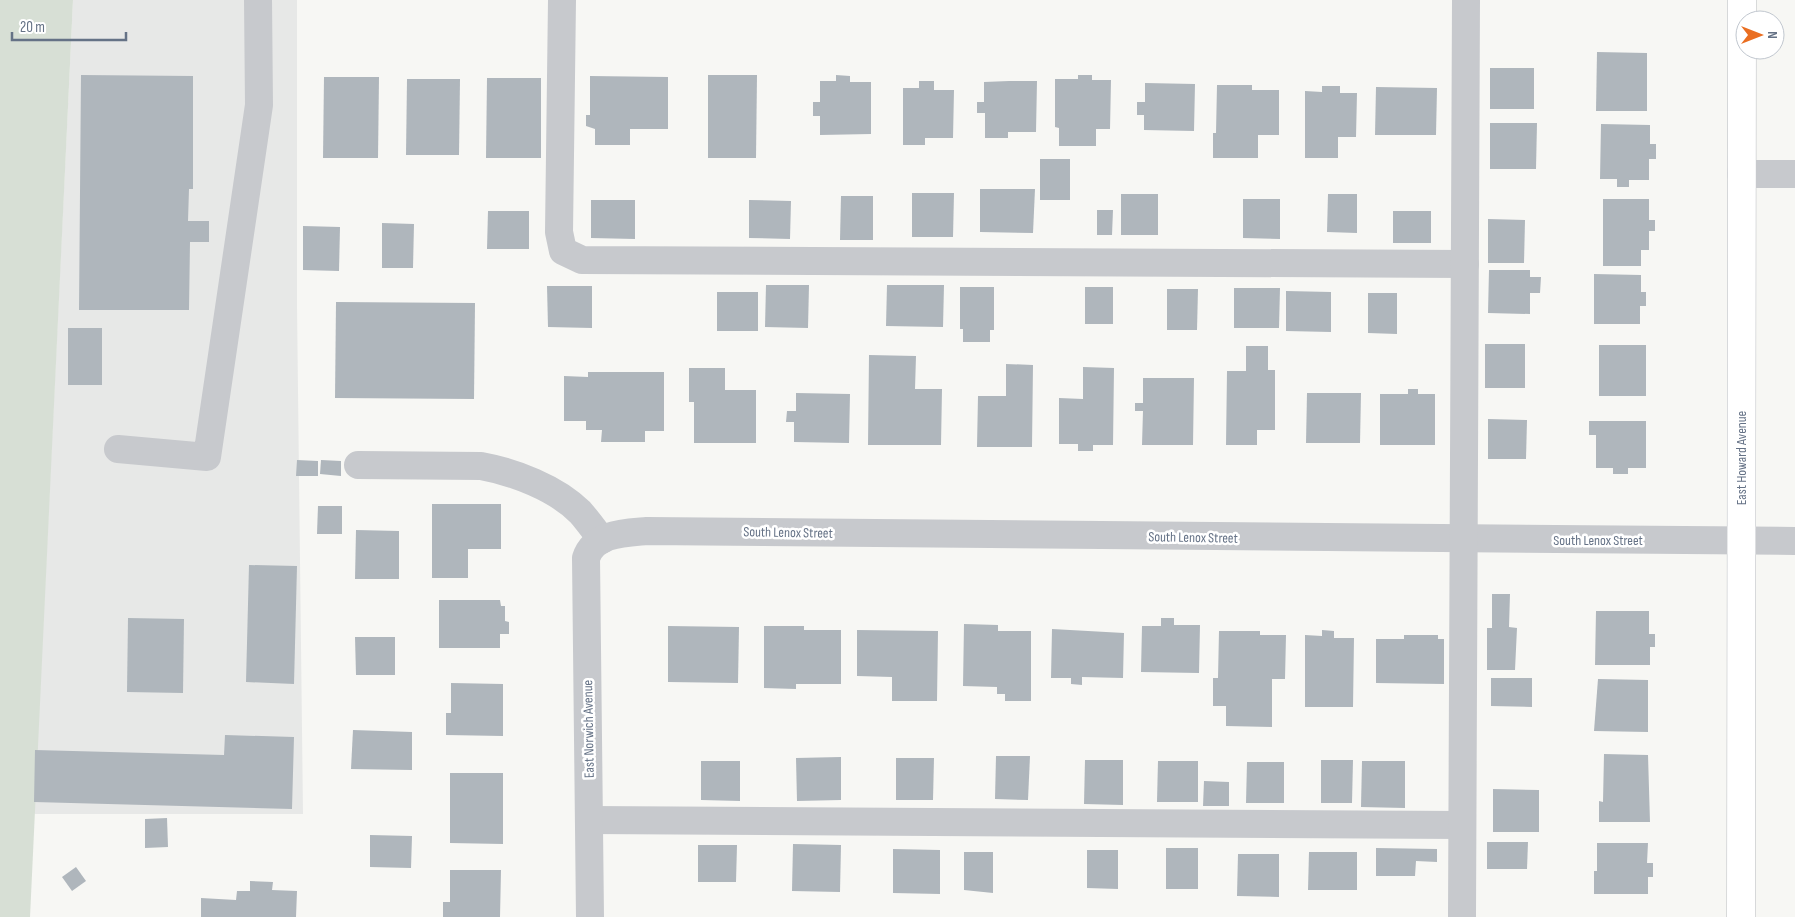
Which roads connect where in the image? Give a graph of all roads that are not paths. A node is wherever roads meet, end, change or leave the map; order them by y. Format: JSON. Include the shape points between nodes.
{"nodes":[{"id":1,"x":258,"y":0,"type":"edge"},
{"id":2,"x":562,"y":0,"type":"edge"},
{"id":3,"x":1466,"y":0,"type":"edge"},
{"id":4,"x":1742,"y":0,"type":"edge"},
{"id":5,"x":1741,"y":174,"type":"junction"},
{"id":6,"x":1795,"y":174,"type":"edge"},
{"id":7,"x":1465,"y":264,"type":"junction"},
{"id":8,"x":118,"y":449,"type":"dead end"},
{"id":9,"x":358,"y":465,"type":"dead end"},
{"id":10,"x":1464,"y":540,"type":"junction"},
{"id":11,"x":1741,"y":540,"type":"junction"},
{"id":12,"x":1795,"y":541,"type":"edge"},
{"id":13,"x":598,"y":542,"type":"junction"},
{"id":14,"x":589,"y":820,"type":"junction"},
{"id":15,"x":1462,"y":825,"type":"junction"},
{"id":16,"x":590,"y":917,"type":"edge"},
{"id":17,"x":1462,"y":917,"type":"edge"},
{"id":18,"x":1741,"y":917,"type":"edge"}],
"edges":[{"from":1,"to":8,"type":"street","via":[[259,105],[207,457]]},
{"from":2,"to":7,"type":"street","via":[[559,232],[563,251],[582,260]]},
{"from":3,"to":7,"type":"street"},
{"from":4,"to":5,"type":"main road","name":"East Howard Avenue"},
{"from":5,"to":6,"type":"street"},
{"from":5,"to":11,"type":"main road","name":"East Howard Avenue"},
{"from":7,"to":10,"type":"street"},
{"from":9,"to":13,"type":"street","via":[[481,466],[500,470],[563,498],[579,512]]},
{"from":10,"to":11,"type":"street","name":"South Lenox Street"},
{"from":10,"to":13,"type":"street","name":"South Lenox Street","via":[[647,531],[622,533]]},
{"from":10,"to":15,"type":"street"},
{"from":11,"to":12,"type":"street","name":"South Lenox Street"},
{"from":11,"to":18,"type":"main road","name":"East Howard Avenue"},
{"from":13,"to":14,"type":"street","name":"East Norwich Avenue","via":[[588,550],[586,558]]},
{"from":14,"to":15,"type":"street"},
{"from":14,"to":16,"type":"street","name":"East Norwich Avenue"},
{"from":15,"to":17,"type":"street"}]}
